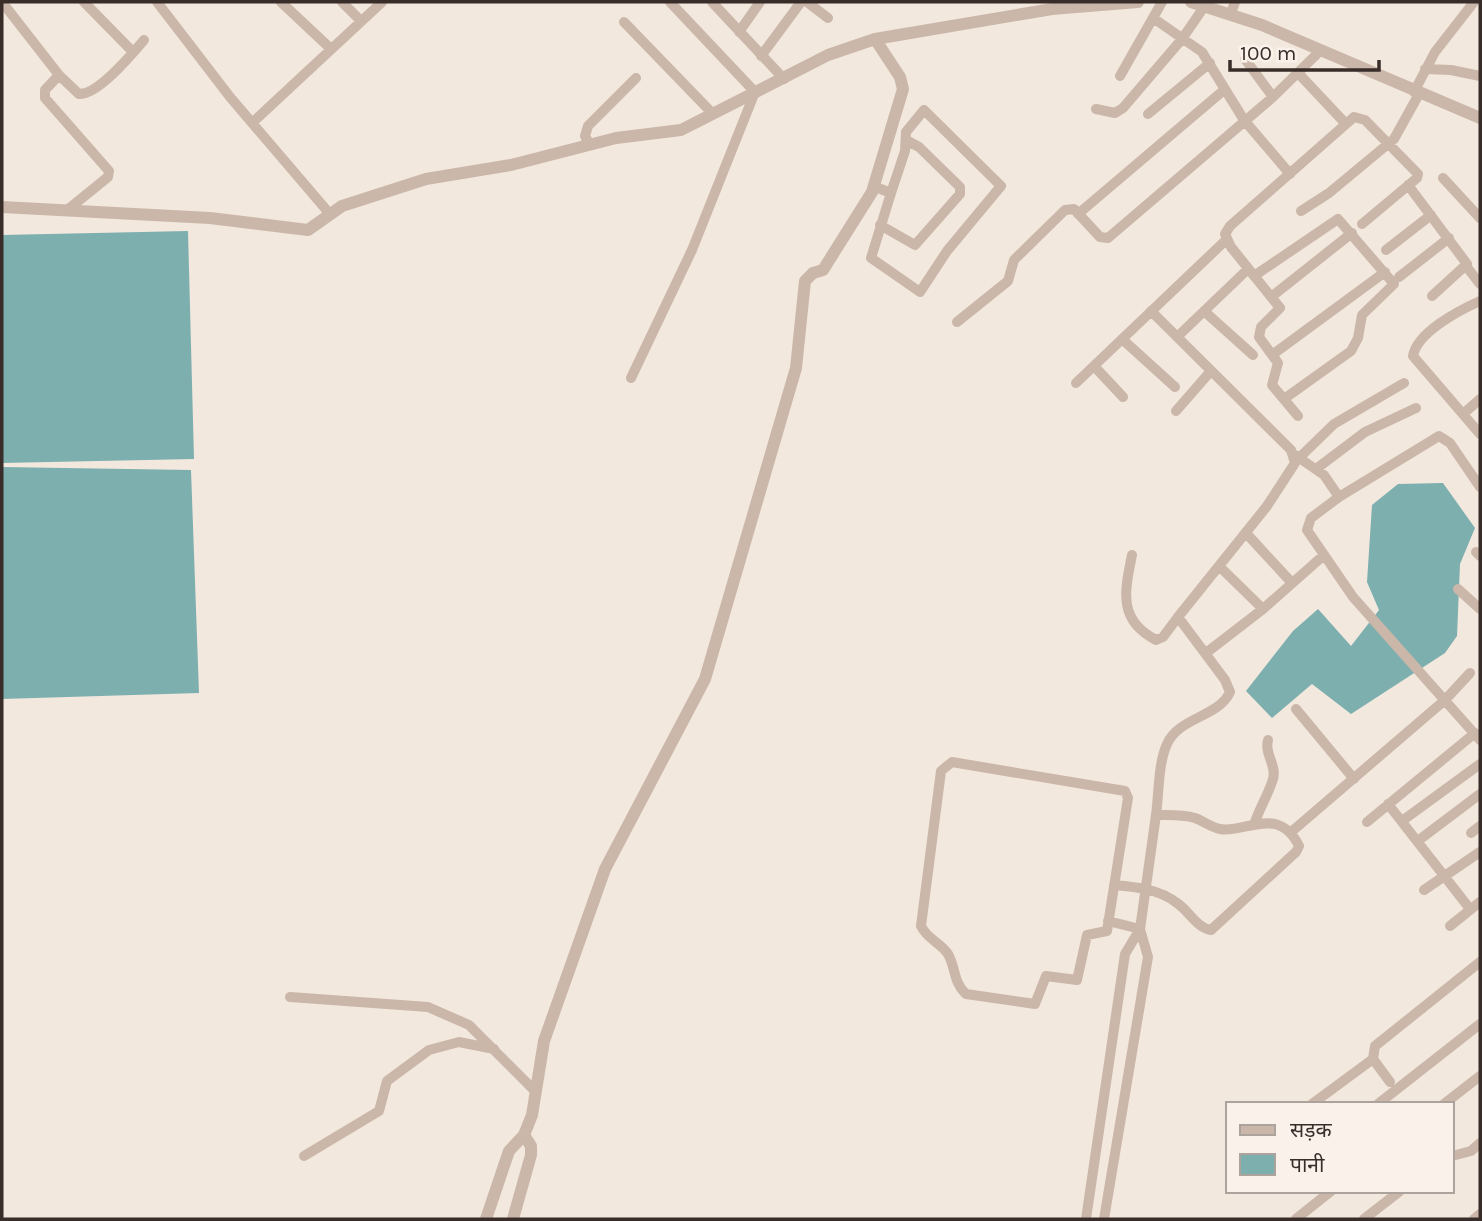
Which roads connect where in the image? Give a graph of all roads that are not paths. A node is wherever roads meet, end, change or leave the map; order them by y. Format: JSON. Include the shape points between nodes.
{"nodes":[{"id":1,"x":2,"y":2,"type":"edge"},
{"id":2,"x":84,"y":2,"type":"edge"},
{"id":3,"x":156,"y":2,"type":"edge"},
{"id":4,"x":281,"y":2,"type":"edge"},
{"id":5,"x":342,"y":2,"type":"edge"},
{"id":6,"x":382,"y":2,"type":"edge"},
{"id":7,"x":670,"y":2,"type":"edge"},
{"id":8,"x":712,"y":2,"type":"edge"},
{"id":9,"x":760,"y":2,"type":"edge"},
{"id":10,"x":801,"y":2,"type":"edge"},
{"id":11,"x":807,"y":2,"type":"edge"},
{"id":12,"x":1138,"y":2,"type":"edge"},
{"id":13,"x":1162,"y":2,"type":"edge"},
{"id":14,"x":1191,"y":2,"type":"edge"},
{"id":15,"x":1474,"y":2,"type":"edge"},
{"id":16,"x":1206,"y":4,"type":"junction"},
{"id":17,"x":1233,"y":7,"type":"edge"},
{"id":18,"x":828,"y":18,"type":"dead end"},
{"id":19,"x":1153,"y":19,"type":"junction"},
{"id":20,"x":361,"y":21,"type":"junction"},
{"id":21,"x":624,"y":22,"type":"dead end"},
{"id":22,"x":739,"y":32,"type":"junction"},
{"id":23,"x":875,"y":39,"type":"junction"},
{"id":24,"x":1182,"y":39,"type":"junction"},
{"id":25,"x":145,"y":40,"type":"dead end"},
{"id":26,"x":331,"y":49,"type":"junction"},
{"id":27,"x":133,"y":52,"type":"junction"},
{"id":28,"x":1320,"y":52,"type":"junction"},
{"id":29,"x":761,"y":56,"type":"junction"},
{"id":30,"x":1245,"y":60,"type":"dead end"},
{"id":31,"x":1210,"y":63,"type":"junction"},
{"id":32,"x":1425,"y":69,"type":"junction"},
{"id":33,"x":1298,"y":74,"type":"junction"},
{"id":34,"x":59,"y":75,"type":"junction"},
{"id":35,"x":1120,"y":76,"type":"dead end"},
{"id":36,"x":1480,"y":76,"type":"edge"},
{"id":37,"x":636,"y":78,"type":"dead end"},
{"id":38,"x":784,"y":79,"type":"junction"},
{"id":39,"x":1224,"y":90,"type":"junction"},
{"id":40,"x":755,"y":92,"type":"junction"},
{"id":41,"x":1416,"y":93,"type":"junction"},
{"id":42,"x":1273,"y":97,"type":"junction"},
{"id":43,"x":1096,"y":109,"type":"dead end"},
{"id":44,"x":713,"y":114,"type":"junction"},
{"id":45,"x":1148,"y":114,"type":"dead end"},
{"id":46,"x":1480,"y":118,"type":"edge"},
{"id":47,"x":1244,"y":120,"type":"junction"},
{"id":48,"x":253,"y":122,"type":"junction"},
{"id":49,"x":1346,"y":124,"type":"junction"},
{"id":50,"x":906,"y":139,"type":"junction"},
{"id":51,"x":1389,"y":144,"type":"junction"},
{"id":52,"x":590,"y":145,"type":"junction"},
{"id":53,"x":1290,"y":174,"type":"junction"},
{"id":54,"x":1443,"y":178,"type":"dead end"},
{"id":55,"x":1408,"y":185,"type":"junction"},
{"id":56,"x":873,"y":186,"type":"junction"},
{"id":57,"x":891,"y":193,"type":"junction"},
{"id":58,"x":2,"y":207,"type":"edge"},
{"id":59,"x":66,"y":211,"type":"junction"},
{"id":60,"x":1301,"y":211,"type":"dead end"},
{"id":61,"x":329,"y":213,"type":"junction"},
{"id":62,"x":1078,"y":214,"type":"junction"},
{"id":63,"x":1431,"y":215,"type":"junction"},
{"id":64,"x":1480,"y":218,"type":"edge"},
{"id":65,"x":1362,"y":224,"type":"dead end"},
{"id":66,"x":880,"y":225,"type":"junction"},
{"id":67,"x":1352,"y":233,"type":"junction"},
{"id":68,"x":1449,"y":238,"type":"junction"},
{"id":69,"x":1226,"y":240,"type":"junction"},
{"id":70,"x":1386,"y":250,"type":"dead end"},
{"id":71,"x":1466,"y":266,"type":"junction"},
{"id":72,"x":1251,"y":272,"type":"junction"},
{"id":73,"x":1385,"y":272,"type":"junction"},
{"id":74,"x":1399,"y":277,"type":"dead end"},
{"id":75,"x":1480,"y":284,"type":"edge"},
{"id":76,"x":1432,"y":296,"type":"dead end"},
{"id":77,"x":1271,"y":297,"type":"junction"},
{"id":78,"x":1480,"y":301,"type":"edge"},
{"id":79,"x":1151,"y":311,"type":"junction"},
{"id":80,"x":1204,"y":311,"type":"junction"},
{"id":81,"x":957,"y":322,"type":"dead end"},
{"id":82,"x":1177,"y":337,"type":"junction"},
{"id":83,"x":1122,"y":339,"type":"junction"},
{"id":84,"x":1253,"y":355,"type":"dead end"},
{"id":85,"x":1272,"y":355,"type":"junction"},
{"id":86,"x":1094,"y":366,"type":"junction"},
{"id":87,"x":1210,"y":372,"type":"junction"},
{"id":88,"x":631,"y":378,"type":"dead end"},
{"id":89,"x":1076,"y":383,"type":"dead end"},
{"id":90,"x":1404,"y":383,"type":"dead end"},
{"id":91,"x":1175,"y":387,"type":"dead end"},
{"id":92,"x":1123,"y":397,"type":"dead end"},
{"id":93,"x":1480,"y":398,"type":"edge"},
{"id":94,"x":1284,"y":399,"type":"junction"},
{"id":95,"x":1416,"y":408,"type":"dead end"},
{"id":96,"x":1176,"y":411,"type":"dead end"},
{"id":97,"x":1463,"y":414,"type":"junction"},
{"id":98,"x":1298,"y":416,"type":"dead end"},
{"id":99,"x":1480,"y":434,"type":"edge"},
{"id":100,"x":1297,"y":456,"type":"junction"},
{"id":101,"x":1316,"y":469,"type":"junction"},
{"id":102,"x":1480,"y":487,"type":"edge"},
{"id":103,"x":1339,"y":497,"type":"junction"},
{"id":104,"x":1246,"y":533,"type":"junction"},
{"id":105,"x":1132,"y":555,"type":"dead end"},
{"id":106,"x":1324,"y":555,"type":"junction"},
{"id":107,"x":1220,"y":567,"type":"junction"},
{"id":108,"x":1292,"y":583,"type":"junction"},
{"id":109,"x":1458,"y":589,"type":"dead end"},
{"id":110,"x":1264,"y":609,"type":"junction"},
{"id":111,"x":1480,"y":609,"type":"edge"},
{"id":112,"x":1178,"y":617,"type":"junction"},
{"id":113,"x":1206,"y":653,"type":"junction"},
{"id":114,"x":1470,"y":673,"type":"dead end"},
{"id":115,"x":1445,"y":700,"type":"junction"},
{"id":116,"x":1296,"y":709,"type":"dead end"},
{"id":117,"x":1479,"y":737,"type":"edge"},
{"id":118,"x":1268,"y":740,"type":"dead end"},
{"id":119,"x":1480,"y":764,"type":"edge"},
{"id":120,"x":1354,"y":779,"type":"junction"},
{"id":121,"x":1480,"y":794,"type":"edge"},
{"id":122,"x":1388,"y":804,"type":"junction"},
{"id":123,"x":1156,"y":815,"type":"junction"},
{"id":124,"x":1402,"y":821,"type":"junction"},
{"id":125,"x":1255,"y":822,"type":"junction"},
{"id":126,"x":1367,"y":822,"type":"dead end"},
{"id":127,"x":1480,"y":826,"type":"edge"},
{"id":128,"x":1290,"y":833,"type":"junction"},
{"id":129,"x":1471,"y":833,"type":"dead end"},
{"id":130,"x":1419,"y":840,"type":"junction"},
{"id":131,"x":1480,"y":852,"type":"edge"},
{"id":132,"x":1445,"y":876,"type":"junction"},
{"id":133,"x":1114,"y":885,"type":"junction"},
{"id":134,"x":1145,"y":888,"type":"junction"},
{"id":135,"x":1424,"y":890,"type":"dead end"},
{"id":136,"x":1480,"y":902,"type":"edge"},
{"id":137,"x":1470,"y":909,"type":"junction"},
{"id":138,"x":1108,"y":921,"type":"junction"},
{"id":139,"x":1450,"y":926,"type":"dead end"},
{"id":140,"x":1140,"y":929,"type":"junction"},
{"id":141,"x":1480,"y":962,"type":"edge"},
{"id":142,"x":290,"y":997,"type":"dead end"},
{"id":143,"x":1480,"y":1024,"type":"edge"},
{"id":144,"x":494,"y":1049,"type":"junction"},
{"id":145,"x":1373,"y":1059,"type":"junction"},
{"id":146,"x":1480,"y":1076,"type":"edge"},
{"id":147,"x":1390,"y":1083,"type":"dead end"},
{"id":148,"x":535,"y":1091,"type":"junction"},
{"id":149,"x":1315,"y":1102,"type":"edge"},
{"id":150,"x":1381,"y":1102,"type":"edge"},
{"id":151,"x":1447,"y":1102,"type":"edge"},
{"id":152,"x":524,"y":1135,"type":"junction"},
{"id":153,"x":1480,"y":1143,"type":"edge"},
{"id":154,"x":1454,"y":1155,"type":"edge"},
{"id":155,"x":303,"y":1156,"type":"dead end"},
{"id":156,"x":1328,"y":1193,"type":"edge"},
{"id":157,"x":1397,"y":1193,"type":"edge"},
{"id":158,"x":1480,"y":1214,"type":"edge"},
{"id":159,"x":486,"y":1219,"type":"edge"},
{"id":160,"x":513,"y":1219,"type":"edge"},
{"id":161,"x":1086,"y":1219,"type":"edge"},
{"id":162,"x":1104,"y":1219,"type":"edge"},
{"id":163,"x":1296,"y":1219,"type":"edge"},
{"id":164,"x":1364,"y":1219,"type":"edge"},
{"id":165,"x":1474,"y":1219,"type":"edge"}],
"edges":[{"from":1,"to":34,"type":"street"},
{"from":2,"to":27,"type":"street"},
{"from":3,"to":48,"type":"street"},
{"from":4,"to":26,"type":"street"},
{"from":5,"to":20,"type":"street"},
{"from":6,"to":20,"type":"street"},
{"from":7,"to":40,"type":"street"},
{"from":8,"to":22,"type":"street"},
{"from":9,"to":22,"type":"street"},
{"from":10,"to":29,"type":"street"},
{"from":11,"to":18,"type":"street"},
{"from":12,"to":23,"type":"street","via":[[1052,9]]},
{"from":13,"to":19,"type":"street"},
{"from":14,"to":16,"type":"street"},
{"from":15,"to":32,"type":"street"},
{"from":16,"to":17,"type":"street"},
{"from":16,"to":24,"type":"street"},
{"from":17,"to":28,"type":"street"},
{"from":19,"to":24,"type":"street"},
{"from":19,"to":35,"type":"street"},
{"from":20,"to":26,"type":"street"},
{"from":21,"to":44,"type":"street"},
{"from":22,"to":29,"type":"street"},
{"from":23,"to":38,"type":"street","via":[[828,55]]},
{"from":23,"to":56,"type":"street","via":[[903,89]]},
{"from":24,"to":31,"type":"street"},
{"from":24,"to":43,"type":"street","via":[[1124,108],[1115,113]]},
{"from":25,"to":27,"type":"street"},
{"from":26,"to":48,"type":"street"},
{"from":27,"to":34,"type":"street","via":[[83,95]]},
{"from":28,"to":33,"type":"street"},
{"from":28,"to":41,"type":"street"},
{"from":29,"to":38,"type":"street"},
{"from":30,"to":42,"type":"street"},
{"from":31,"to":39,"type":"street"},
{"from":31,"to":45,"type":"street"},
{"from":32,"to":36,"type":"street"},
{"from":32,"to":41,"type":"street"},
{"from":33,"to":42,"type":"street"},
{"from":33,"to":49,"type":"street"},
{"from":34,"to":59,"type":"street","via":[[45,90],[45,98],[109,170],[108,177]]},
{"from":37,"to":52,"type":"street","via":[[587,126],[585,136]]},
{"from":38,"to":40,"type":"street"},
{"from":39,"to":47,"type":"street"},
{"from":39,"to":62,"type":"street"},
{"from":40,"to":44,"type":"street"},
{"from":40,"to":88,"type":"street","via":[[692,250]]},
{"from":41,"to":46,"type":"street"},
{"from":41,"to":51,"type":"street"},
{"from":42,"to":47,"type":"street"},
{"from":44,"to":52,"type":"street","via":[[681,130]]},
{"from":47,"to":53,"type":"street"},
{"from":47,"to":62,"type":"street","via":[[1108,239],[1100,237]]},
{"from":48,"to":61,"type":"street"},
{"from":49,"to":51,"type":"street","via":[[1362,117]]},
{"from":49,"to":53,"type":"street"},
{"from":50,"to":57,"type":"street"},
{"from":50,"to":66,"type":"street","via":[[960,187],[960,194],[915,245]]},
{"from":50,"to":66,"type":"street","via":[[906,132],[924,110],[1001,186],[920,292],[870,258]]},
{"from":51,"to":55,"type":"street","via":[[1418,174]]},
{"from":51,"to":60,"type":"street"},
{"from":52,"to":61,"type":"street","via":[[511,165],[426,179]]},
{"from":53,"to":69,"type":"street","via":[[1230,226]]},
{"from":54,"to":64,"type":"street"},
{"from":55,"to":63,"type":"street"},
{"from":55,"to":65,"type":"street"},
{"from":56,"to":57,"type":"street"},
{"from":56,"to":148,"type":"street","via":[[823,270],[805,281],[796,368],[705,679],[605,869],[544,1041]]},
{"from":57,"to":66,"type":"street"},
{"from":58,"to":59,"type":"street"},
{"from":59,"to":61,"type":"street","via":[[210,218],[308,230]]},
{"from":62,"to":81,"type":"street","via":[[1074,209],[1065,210],[1014,260],[1008,281]]},
{"from":63,"to":68,"type":"street"},
{"from":63,"to":70,"type":"street"},
{"from":67,"to":72,"type":"street","via":[[1342,221],[1334,220]]},
{"from":67,"to":73,"type":"street"},
{"from":67,"to":77,"type":"street"},
{"from":68,"to":71,"type":"street","via":[[1466,259]]},
{"from":68,"to":74,"type":"street"},
{"from":69,"to":72,"type":"street"},
{"from":69,"to":79,"type":"street"},
{"from":71,"to":75,"type":"street"},
{"from":71,"to":76,"type":"street"},
{"from":72,"to":77,"type":"street"},
{"from":72,"to":80,"type":"street"},
{"from":73,"to":85,"type":"street"},
{"from":73,"to":94,"type":"street","via":[[1394,284],[1362,315],[1355,345]]},
{"from":77,"to":85,"type":"street","via":[[1280,308],[1259,332]]},
{"from":78,"to":97,"type":"street","via":[[1452,314],[1413,351],[1414,360]]},
{"from":79,"to":82,"type":"street"},
{"from":79,"to":83,"type":"street"},
{"from":80,"to":82,"type":"street"},
{"from":80,"to":84,"type":"street"},
{"from":82,"to":87,"type":"street"},
{"from":83,"to":86,"type":"street"},
{"from":83,"to":91,"type":"street"},
{"from":85,"to":94,"type":"street","via":[[1279,367],[1272,385]]},
{"from":86,"to":89,"type":"street"},
{"from":86,"to":92,"type":"street"},
{"from":87,"to":96,"type":"street"},
{"from":87,"to":100,"type":"street"},
{"from":90,"to":100,"type":"street","via":[[1334,424]]},
{"from":93,"to":97,"type":"street"},
{"from":94,"to":98,"type":"street"},
{"from":95,"to":101,"type":"street","via":[[1365,432]]},
{"from":97,"to":99,"type":"street"},
{"from":100,"to":101,"type":"street"},
{"from":100,"to":104,"type":"street","via":[[1292,472]]},
{"from":101,"to":103,"type":"street"},
{"from":102,"to":103,"type":"street","via":[[1454,449],[1439,436]]},
{"from":103,"to":106,"type":"street","via":[[1307,523]]},
{"from":104,"to":107,"type":"street"},
{"from":104,"to":108,"type":"street"},
{"from":105,"to":112,"type":"street","via":[[1124,599],[1133,620],[1156,640]]},
{"from":106,"to":108,"type":"street"},
{"from":106,"to":115,"type":"street","via":[[1361,607]]},
{"from":107,"to":110,"type":"street"},
{"from":107,"to":112,"type":"street"},
{"from":108,"to":110,"type":"street"},
{"from":109,"to":111,"type":"street"},
{"from":110,"to":113,"type":"street"},
{"from":112,"to":113,"type":"street"},
{"from":113,"to":123,"type":"street","via":[[1230,692],[1225,701],[1178,729],[1168,742]]},
{"from":114,"to":115,"type":"street"},
{"from":115,"to":117,"type":"street"},
{"from":115,"to":120,"type":"street"},
{"from":116,"to":120,"type":"street"},
{"from":117,"to":122,"type":"street"},
{"from":118,"to":125,"type":"street","via":[[1273,779]]},
{"from":119,"to":124,"type":"street"},
{"from":120,"to":128,"type":"street"},
{"from":121,"to":130,"type":"street"},
{"from":122,"to":124,"type":"street"},
{"from":122,"to":126,"type":"street"},
{"from":123,"to":125,"type":"street","via":[[1194,818],[1229,830]]},
{"from":123,"to":134,"type":"street"},
{"from":124,"to":130,"type":"street"},
{"from":125,"to":128,"type":"street","via":[[1270,823]]},
{"from":127,"to":129,"type":"street"},
{"from":128,"to":134,"type":"street","via":[[1299,846],[1296,852],[1211,930],[1200,927],[1178,903]]},
{"from":130,"to":132,"type":"street"},
{"from":131,"to":132,"type":"street"},
{"from":132,"to":135,"type":"street"},
{"from":132,"to":137,"type":"street"},
{"from":133,"to":134,"type":"street"},
{"from":133,"to":138,"type":"street"},
{"from":133,"to":138,"type":"street","via":[[1128,799],[1125,791],[978,766],[946,764],[941,771],[921,926],[947,952],[958,986],[966,993],[1035,1004],[1046,976],[1077,980],[1083,942],[1087,935],[1106,933]]},
{"from":134,"to":140,"type":"street"},
{"from":136,"to":137,"type":"street"},
{"from":137,"to":139,"type":"street"},
{"from":138,"to":140,"type":"street"},
{"from":140,"to":161,"type":"street","via":[[1125,954]]},
{"from":140,"to":162,"type":"street","via":[[1148,957]]},
{"from":141,"to":145,"type":"street","via":[[1376,1046]]},
{"from":142,"to":144,"type":"street","via":[[428,1007],[469,1025]]},
{"from":143,"to":150,"type":"street"},
{"from":144,"to":148,"type":"street"},
{"from":144,"to":155,"type":"street","via":[[459,1042],[429,1050],[387,1081],[379,1111]]},
{"from":145,"to":147,"type":"street"},
{"from":145,"to":149,"type":"street"},
{"from":146,"to":151,"type":"street"},
{"from":148,"to":152,"type":"street"},
{"from":152,"to":159,"type":"street","via":[[509,1152]]},
{"from":152,"to":160,"type":"street","via":[[531,1155]]},
{"from":153,"to":154,"type":"street"},
{"from":156,"to":163,"type":"street"},
{"from":157,"to":164,"type":"street"},
{"from":158,"to":165,"type":"street"}]}
